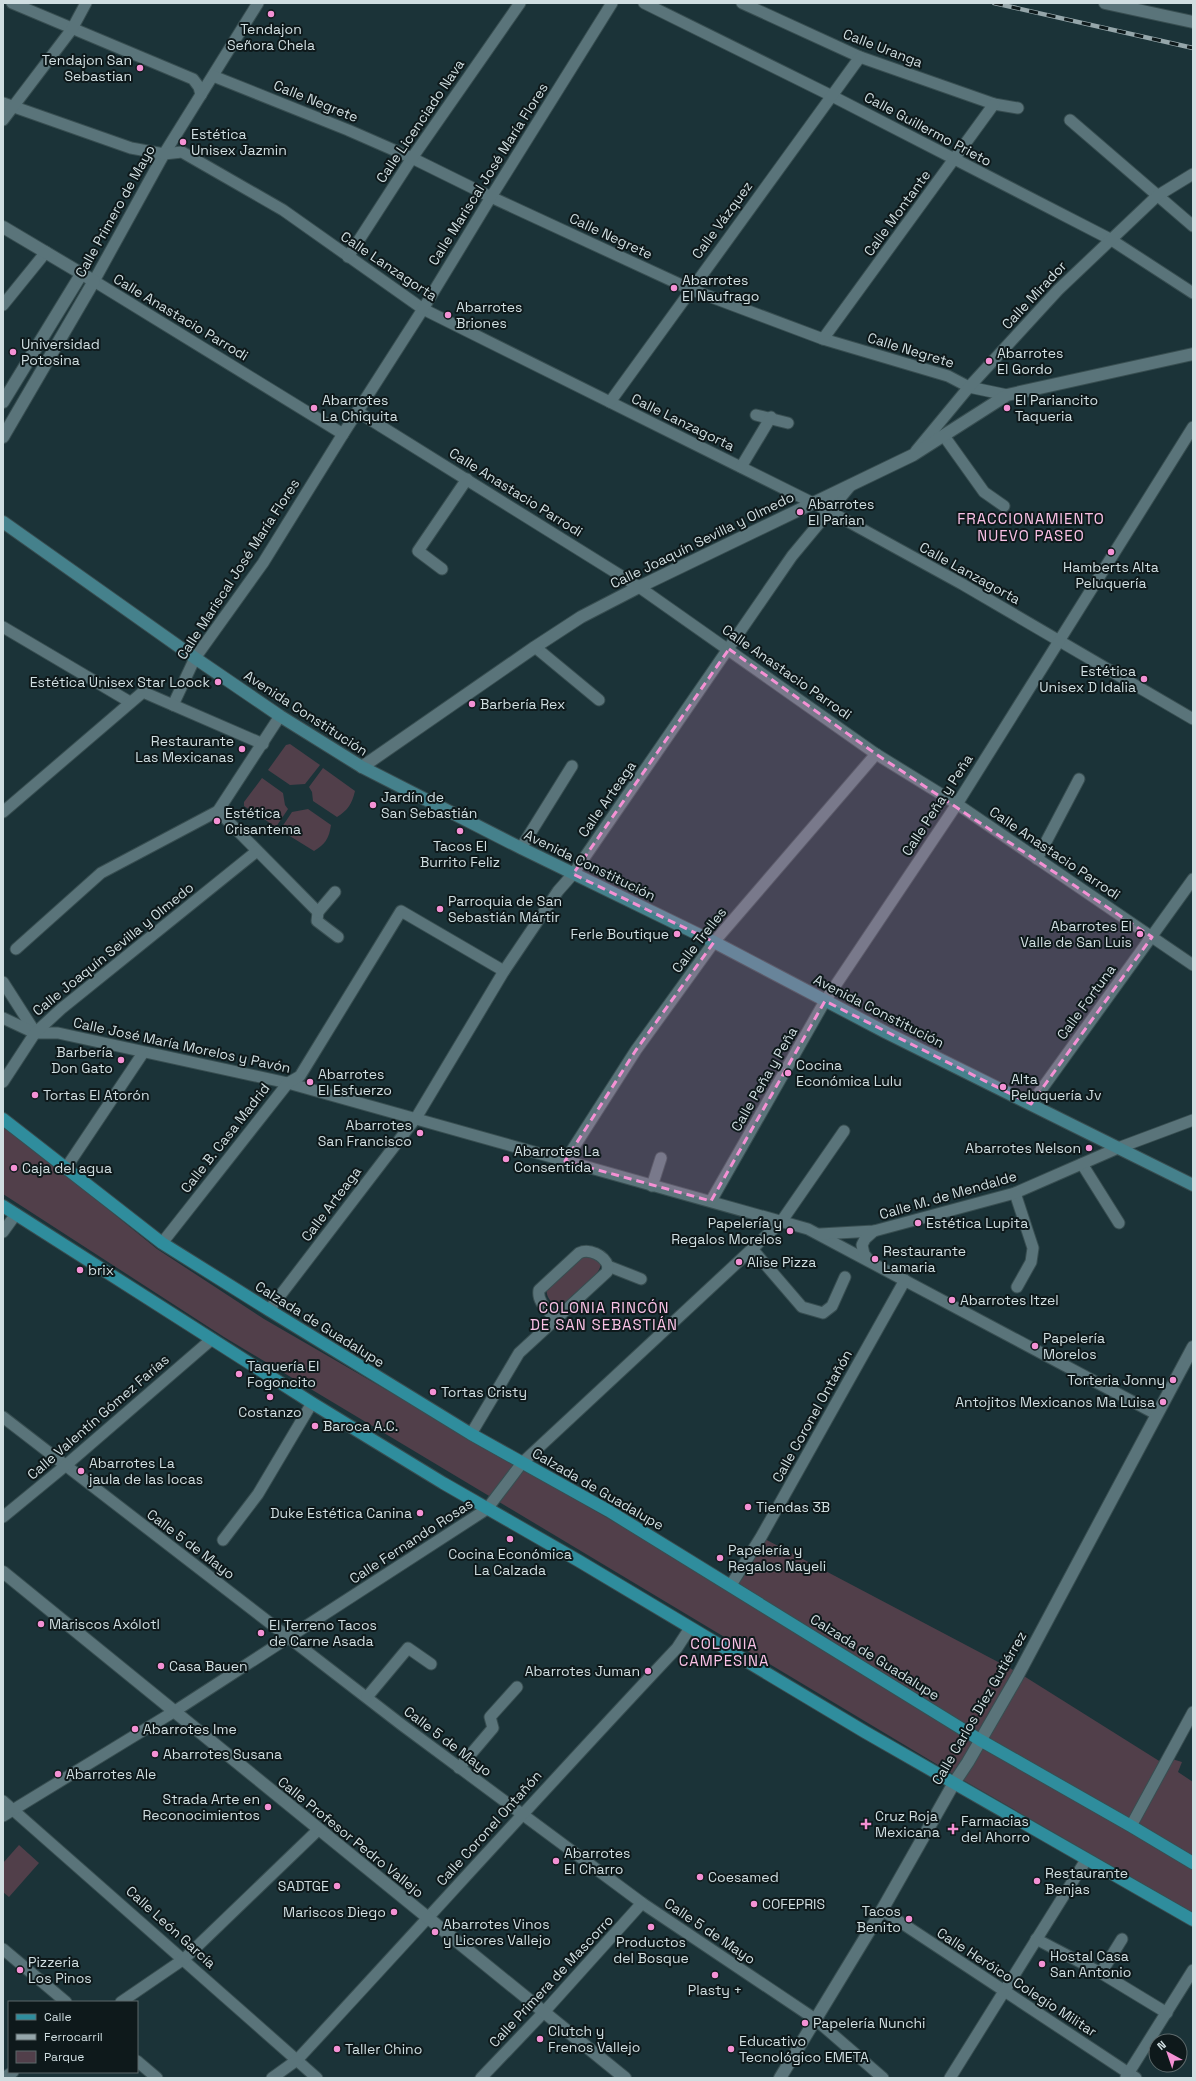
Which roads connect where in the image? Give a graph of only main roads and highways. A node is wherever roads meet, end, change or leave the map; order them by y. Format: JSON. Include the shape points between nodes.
{"nodes":[{"id":1,"x":3,"y":522,"type":"edge"},
{"id":2,"x":3,"y":1119,"type":"edge"},
{"id":3,"x":1193,"y":1185,"type":"edge"},
{"id":4,"x":3,"y":1206,"type":"edge"},
{"id":5,"x":1193,"y":1863,"type":"edge"},
{"id":6,"x":1193,"y":1920,"type":"edge"}],
"edges":[{"from":1,"to":3,"type":"main road","name":"Avenida Constitución","via":[[280,716],[362,767]]},
{"from":2,"to":5,"type":"main road","name":"Calzada de Guadalupe","via":[[162,1243],[269,1310],[522,1462],[609,1511],[980,1740]]},
{"from":4,"to":6,"type":"main road","via":[[312,1403],[487,1509]]}]}
